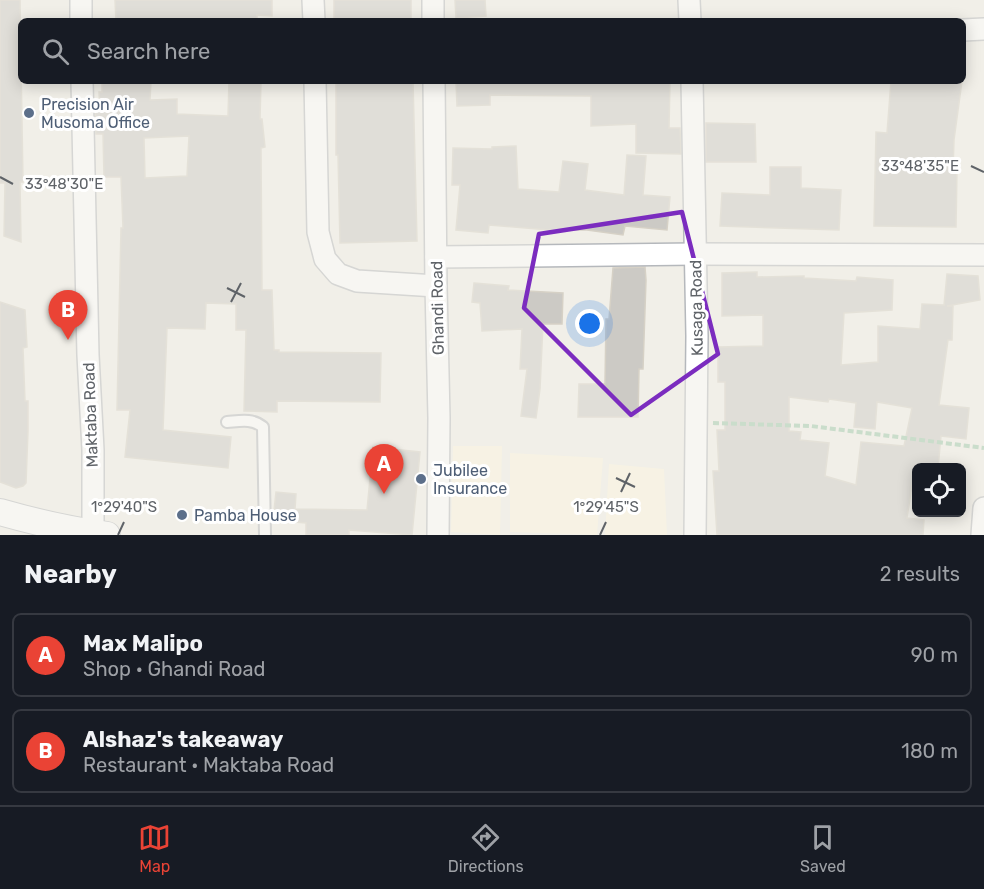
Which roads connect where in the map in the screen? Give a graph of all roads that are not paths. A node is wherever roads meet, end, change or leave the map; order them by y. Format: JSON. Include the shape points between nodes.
{"nodes":[{"id":1,"x":81,"y":0,"type":"edge"},
{"id":2,"x":313,"y":0,"type":"edge"},
{"id":3,"x":433,"y":0,"type":"edge"},
{"id":4,"x":689,"y":0,"type":"edge"},
{"id":5,"x":81,"y":18,"type":"edge"},
{"id":6,"x":314,"y":18,"type":"edge"},
{"id":7,"x":433,"y":18,"type":"edge"},
{"id":8,"x":690,"y":18,"type":"edge"},
{"id":9,"x":984,"y":29,"type":"edge"},
{"id":10,"x":966,"y":30,"type":"edge"},
{"id":11,"x":82,"y":84,"type":"edge"},
{"id":12,"x":315,"y":84,"type":"edge"},
{"id":13,"x":434,"y":84,"type":"edge"},
{"id":14,"x":692,"y":84,"type":"edge"},
{"id":15,"x":695,"y":254,"type":"junction"},
{"id":16,"x":984,"y":255,"type":"edge"},
{"id":17,"x":436,"y":257,"type":"junction"},
{"id":18,"x":436,"y":286,"type":"junction"},
{"id":19,"x":227,"y":422,"type":"dead end"},
{"id":20,"x":984,"y":508,"type":"edge"},
{"id":21,"x":0,"y":512,"type":"edge"},
{"id":22,"x":89,"y":534,"type":"edge"},
{"id":23,"x":265,"y":535,"type":"edge"},
{"id":24,"x":438,"y":535,"type":"edge"},
{"id":25,"x":695,"y":535,"type":"edge"},
{"id":26,"x":982,"y":535,"type":"edge"}],
"edges":[{"from":1,"to":5,"type":"street"},
{"from":2,"to":6,"type":"street"},
{"from":3,"to":7,"type":"street"},
{"from":4,"to":8,"type":"street"},
{"from":9,"to":10,"type":"street"},
{"from":11,"to":22,"type":"street","name":"Maktaba Road","via":[[93,450]]},
{"from":12,"to":18,"type":"street","via":[[318,232],[326,259],[338,274],[357,280]]},
{"from":13,"to":17,"type":"street","name":"Ghandi Road"},
{"from":14,"to":15,"type":"street","name":"Kusaga Road"},
{"from":15,"to":16,"type":"street"},
{"from":15,"to":17,"type":"street"},
{"from":15,"to":25,"type":"street","name":"Kusaga Road"},
{"from":17,"to":18,"type":"street","name":"Ghandi Road"},
{"from":18,"to":24,"type":"street","name":"Ghandi Road"},
{"from":19,"to":23,"type":"lane","via":[[248,420],[263,427]]},
{"from":20,"to":26,"type":"street"},
{"from":21,"to":22,"type":"street"}]}
